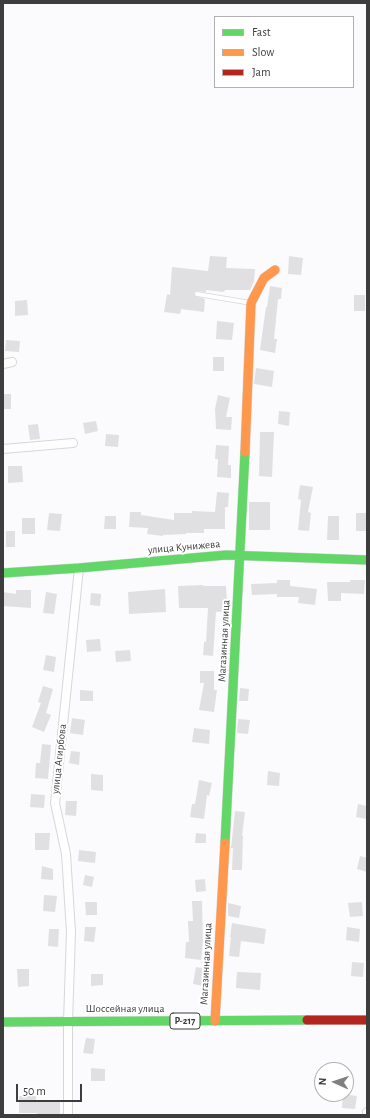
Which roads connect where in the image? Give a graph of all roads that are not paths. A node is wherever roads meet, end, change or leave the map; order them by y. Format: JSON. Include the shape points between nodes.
{"nodes":[{"id":1,"x":275,"y":270,"type":"dead end"},
{"id":2,"x":197,"y":294,"type":"dead end"},
{"id":3,"x":251,"y":303,"type":"junction"},
{"id":4,"x":12,"y":362,"type":"dead end"},
{"id":5,"x":3,"y":364,"type":"edge"},
{"id":6,"x":74,"y":443,"type":"dead end"},
{"id":7,"x":3,"y":449,"type":"edge"},
{"id":8,"x":240,"y":556,"type":"junction"},
{"id":9,"x":367,"y":560,"type":"edge"},
{"id":10,"x":79,"y":568,"type":"junction"},
{"id":11,"x":3,"y":573,"type":"edge"},
{"id":12,"x":367,"y":1020,"type":"edge"},
{"id":13,"x":215,"y":1021,"type":"junction"},
{"id":14,"x":3,"y":1022,"type":"edge"},
{"id":15,"x":68,"y":1022,"type":"junction"},
{"id":16,"x":367,"y":1112,"type":"edge"},
{"id":17,"x":68,"y":1115,"type":"edge"},
{"id":18,"x":367,"y":1115,"type":"edge"}],
"edges":[{"from":1,"to":3,"type":"main road","name":"Магазинная улица","via":[[264,278]]},
{"from":2,"to":3,"type":"lane"},
{"from":3,"to":8,"type":"main road","name":"Магазинная улица"},
{"from":4,"to":5,"type":"street"},
{"from":6,"to":7,"type":"street"},
{"from":8,"to":9,"type":"main road","name":"улица Кунижева"},
{"from":8,"to":10,"type":"main road","name":"улица Кунижева","via":[[226,555]]},
{"from":8,"to":13,"type":"main road","name":"Магазинная улица"},
{"from":10,"to":11,"type":"main road","name":"улица Кунижева"},
{"from":10,"to":15,"type":"street","name":"улица Агирбова","via":[[55,803],[66,854],[71,932]]},
{"from":12,"to":13,"type":"main road","name":"Шоссейная улица","number":"Р-217"},
{"from":13,"to":15,"type":"main road","name":"Шоссейная улица","number":"Р-217"},
{"from":14,"to":15,"type":"main road","name":"Шоссейная улица","number":"Р-217"},
{"from":15,"to":17,"type":"street","name":"улица Агирбова"},
{"from":16,"to":18,"type":"street"}]}
